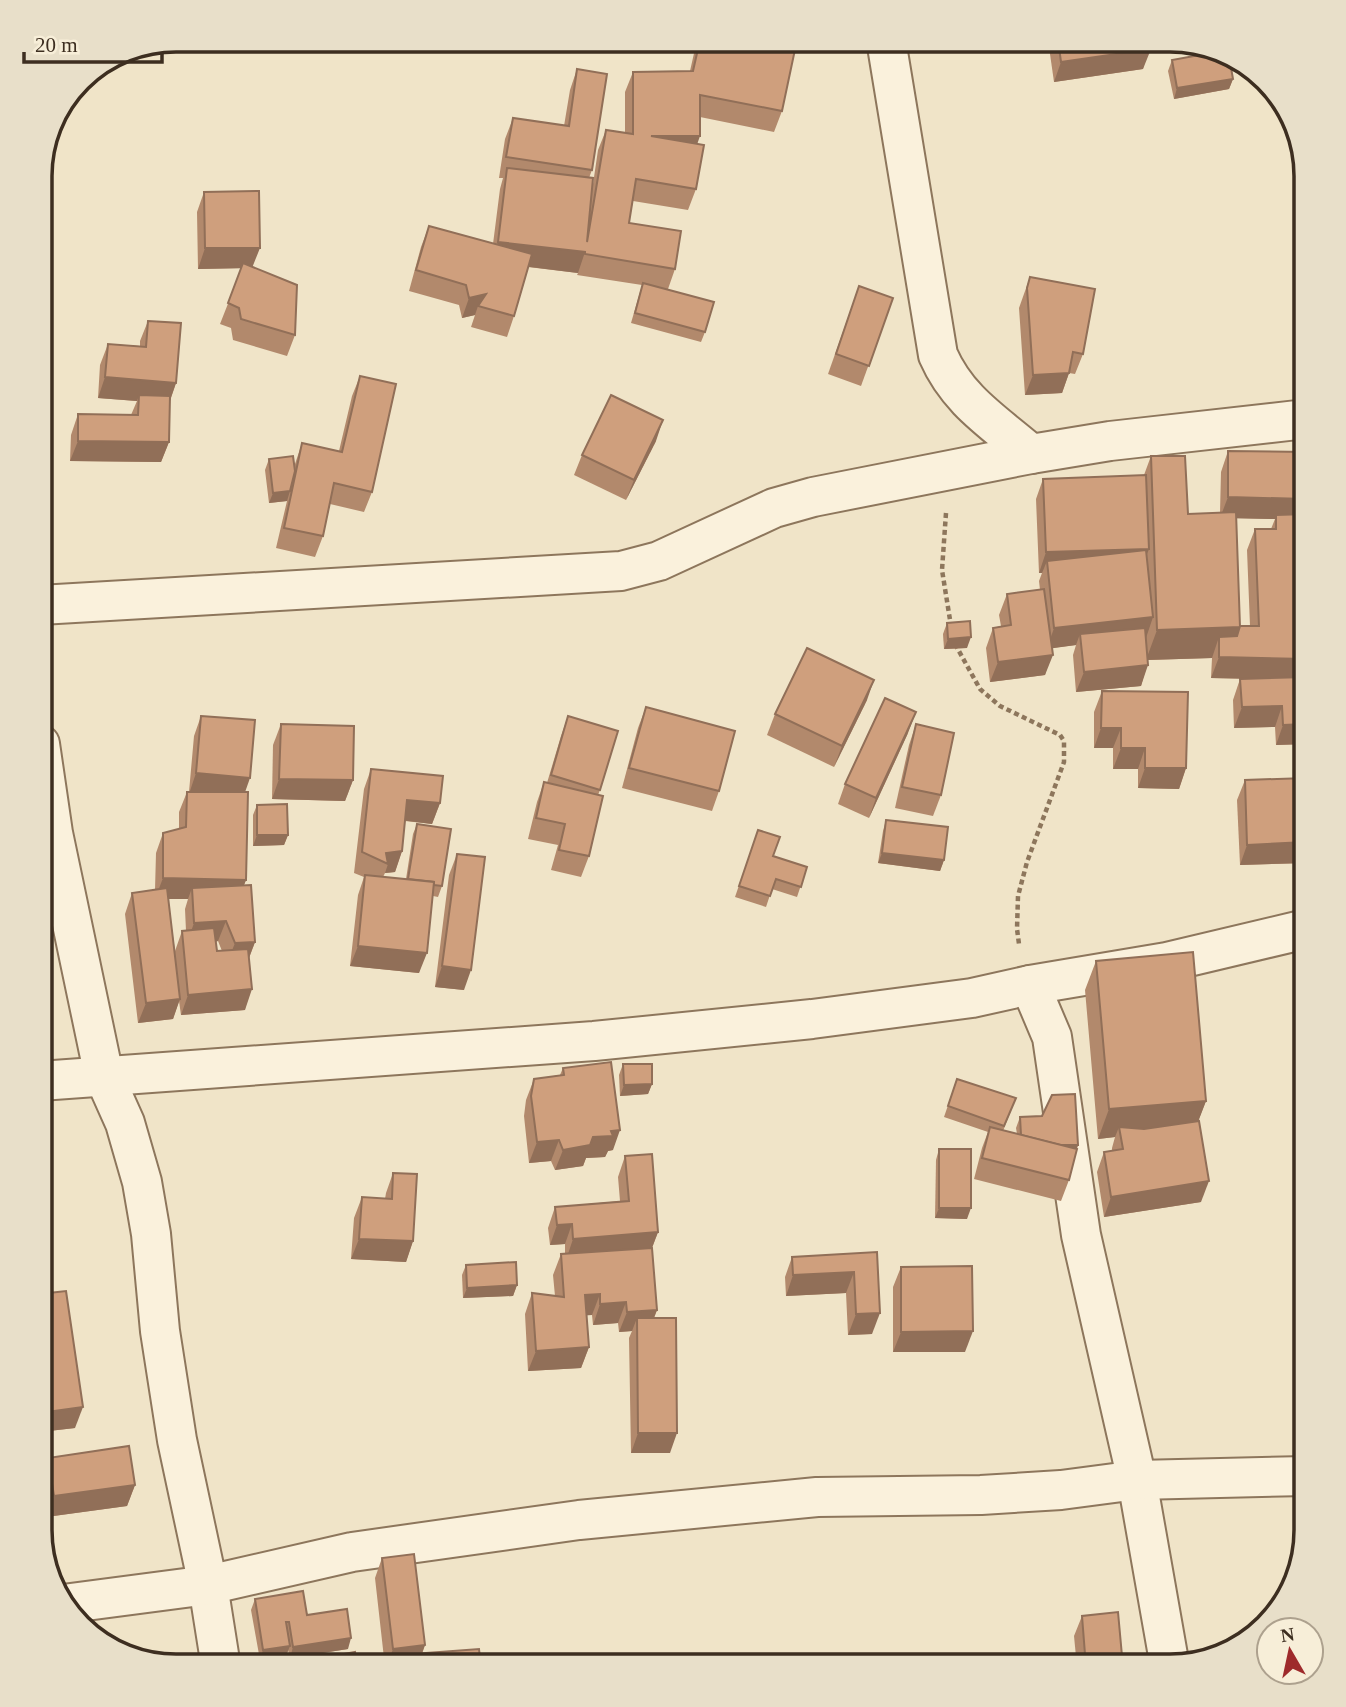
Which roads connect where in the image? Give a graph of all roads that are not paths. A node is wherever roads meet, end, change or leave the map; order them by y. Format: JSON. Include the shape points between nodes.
{"nodes":[{"id":1,"x":888,"y":53,"type":"edge"},
{"id":2,"x":1294,"y":420,"type":"edge"},
{"id":3,"x":1031,"y":454,"type":"junction"},
{"id":4,"x":53,"y":604,"type":"edge"},
{"id":5,"x":53,"y":830,"type":"edge"},
{"id":6,"x":1294,"y":932,"type":"edge"},
{"id":7,"x":1030,"y":985,"type":"junction"},
{"id":8,"x":104,"y":1076,"type":"junction"},
{"id":9,"x":52,"y":1080,"type":"edge"},
{"id":10,"x":1294,"y":1476,"type":"edge"},
{"id":11,"x":1137,"y":1480,"type":"junction"},
{"id":12,"x":208,"y":1586,"type":"junction"},
{"id":13,"x":76,"y":1602,"type":"edge"},
{"id":14,"x":219,"y":1654,"type":"edge"},
{"id":15,"x":1168,"y":1654,"type":"edge"}],
"edges":[{"from":1,"to":3,"type":"street","via":[[938,355],[961,395]]},
{"from":2,"to":3,"type":"street"},
{"from":3,"to":4,"type":"street","via":[[774,508],[659,561],[621,571]]},
{"from":5,"to":8,"type":"street"},
{"from":6,"to":7,"type":"street","via":[[1167,962]]},
{"from":7,"to":8,"type":"street","via":[[952,1001],[594,1041]]},
{"from":7,"to":11,"type":"street","via":[[1052,1037],[1081,1235]]},
{"from":8,"to":9,"type":"street"},
{"from":8,"to":12,"type":"street","via":[[125,1123],[142,1182],[177,1440]]},
{"from":10,"to":11,"type":"street"},
{"from":11,"to":12,"type":"street","via":[[981,1495],[817,1497],[579,1520],[352,1552]]},
{"from":11,"to":15,"type":"street"},
{"from":12,"to":13,"type":"street"},
{"from":12,"to":14,"type":"street"}]}
